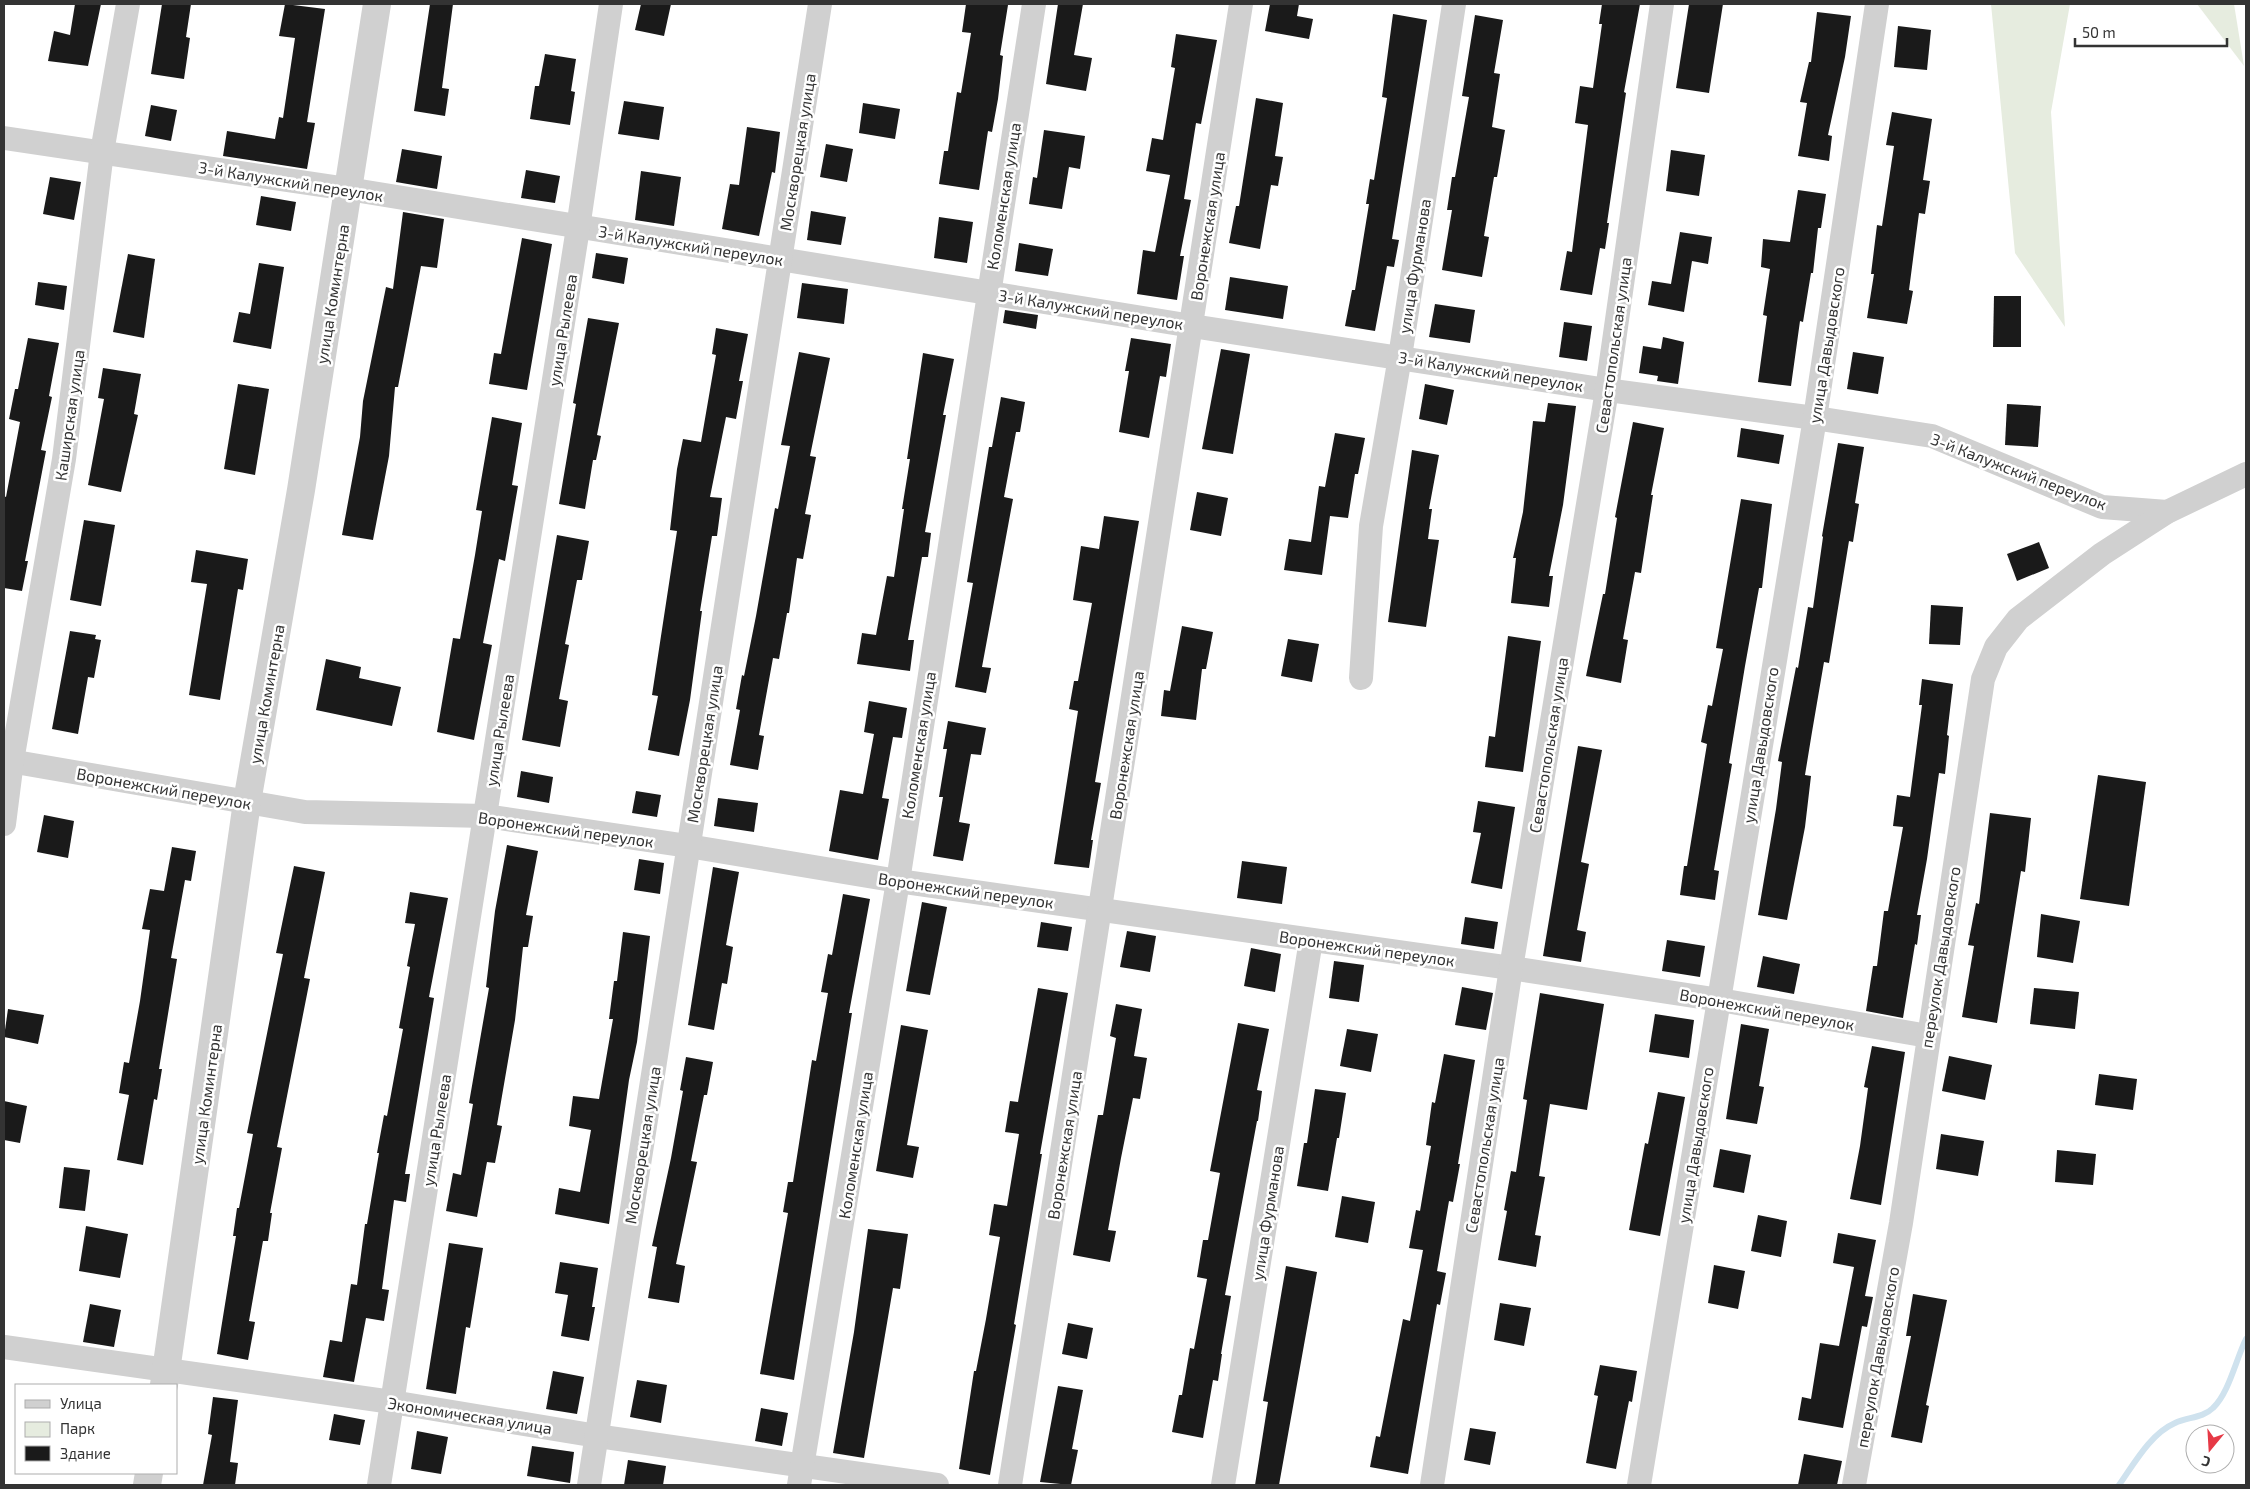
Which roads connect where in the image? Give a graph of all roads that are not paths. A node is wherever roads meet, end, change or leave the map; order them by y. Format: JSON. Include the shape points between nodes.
{"nodes":[{"id":1,"x":128,"y":4,"type":"edge"},
{"id":2,"x":378,"y":4,"type":"edge"},
{"id":3,"x":610,"y":4,"type":"edge"},
{"id":4,"x":820,"y":4,"type":"edge"},
{"id":5,"x":1034,"y":4,"type":"edge"},
{"id":6,"x":1241,"y":4,"type":"edge"},
{"id":7,"x":1454,"y":4,"type":"edge"},
{"id":8,"x":1662,"y":4,"type":"edge"},
{"id":9,"x":1876,"y":4,"type":"edge"},
{"id":10,"x":4,"y":138,"type":"edge"},
{"id":11,"x":102,"y":152,"type":"junction"},
{"id":12,"x":348,"y":189,"type":"junction"},
{"id":13,"x":578,"y":228,"type":"junction"},
{"id":14,"x":781,"y":258,"type":"junction"},
{"id":15,"x":988,"y":292,"type":"junction"},
{"id":16,"x":1192,"y":326,"type":"junction"},
{"id":17,"x":1400,"y":357,"type":"junction"},
{"id":18,"x":1607,"y":390,"type":"junction"},
{"id":19,"x":1815,"y":418,"type":"junction"},
{"id":20,"x":2246,"y":474,"type":"edge"},
{"id":21,"x":2167,"y":512,"type":"junction"},
{"id":22,"x":1361,"y":678,"type":"dead end"},
{"id":23,"x":8,"y":761,"type":"edge"},
{"id":24,"x":247,"y":802,"type":"junction"},
{"id":25,"x":486,"y":816,"type":"junction"},
{"id":26,"x":4,"y":824,"type":"edge"},
{"id":27,"x":688,"y":846,"type":"junction"},
{"id":28,"x":898,"y":881,"type":"junction"},
{"id":29,"x":1101,"y":908,"type":"junction"},
{"id":30,"x":1311,"y":940,"type":"junction"},
{"id":31,"x":1511,"y":968,"type":"junction"},
{"id":32,"x":1720,"y":1000,"type":"junction"},
{"id":33,"x":1928,"y":1036,"type":"junction"},
{"id":34,"x":4,"y":1347,"type":"edge"},
{"id":35,"x":166,"y":1377,"type":"edge"},
{"id":36,"x":392,"y":1402,"type":"junction"},
{"id":37,"x":597,"y":1436,"type":"junction"},
{"id":38,"x":801,"y":1475,"type":"edge"},
{"id":39,"x":379,"y":1485,"type":"edge"},
{"id":40,"x":589,"y":1485,"type":"edge"},
{"id":41,"x":937,"y":1485,"type":"edge"},
{"id":42,"x":1010,"y":1485,"type":"edge"},
{"id":43,"x":1223,"y":1485,"type":"edge"},
{"id":44,"x":1432,"y":1485,"type":"edge"},
{"id":45,"x":1639,"y":1485,"type":"edge"},
{"id":46,"x":1854,"y":1485,"type":"edge"}],
"edges":[{"from":1,"to":11,"type":"street","name":"Каширская улица"},
{"from":2,"to":12,"type":"street","name":"улица Коминтерна"},
{"from":3,"to":13,"type":"street","name":"улица Рылеева"},
{"from":4,"to":14,"type":"street","name":"Москворецкая улица"},
{"from":5,"to":15,"type":"street","name":"Коломенская улица"},
{"from":6,"to":16,"type":"street","name":"Воронежская улица"},
{"from":7,"to":17,"type":"street","name":"улица Фурманова"},
{"from":8,"to":18,"type":"street","name":"Севастопольская улица"},
{"from":9,"to":19,"type":"street","name":"улица Давыдовского"},
{"from":10,"to":11,"type":"street","name":"3-й Калужский переулок"},
{"from":11,"to":12,"type":"street","name":"3-й Калужский переулок"},
{"from":11,"to":23,"type":"street","name":"Каширская улица","via":[[64,459]]},
{"from":12,"to":13,"type":"street","name":"3-й Калужский переулок"},
{"from":12,"to":24,"type":"street","name":"улица Коминтерна","via":[[301,490]]},
{"from":13,"to":14,"type":"street","name":"3-й Калужский переулок"},
{"from":13,"to":25,"type":"street","name":"улица Рылеева"},
{"from":14,"to":15,"type":"street","name":"3-й Калужский переулок"},
{"from":14,"to":27,"type":"street","name":"Москворецкая улица"},
{"from":15,"to":16,"type":"street","name":"3-й Калужский переулок"},
{"from":15,"to":28,"type":"street","name":"Коломенская улица"},
{"from":16,"to":17,"type":"street","name":"3-й Калужский переулок"},
{"from":16,"to":29,"type":"street","name":"Воронежская улица"},
{"from":17,"to":18,"type":"street","name":"3-й Калужский переулок"},
{"from":17,"to":22,"type":"street","name":"улица Фурманова","via":[[1370,526]]},
{"from":18,"to":19,"type":"street","name":"3-й Калужский переулок"},
{"from":18,"to":31,"type":"street","name":"Севастопольская улица"},
{"from":19,"to":21,"type":"street","name":"3-й Калужский переулок","via":[[1932,436],[2102,507]]},
{"from":19,"to":32,"type":"street","name":"улица Давыдовского"},
{"from":20,"to":21,"type":"street","name":"переулок Давыдовского"},
{"from":21,"to":33,"type":"street","name":"переулок Давыдовского","via":[[2102,554],[2018,619],[1996,647],[1983,679]]},
{"from":23,"to":24,"type":"street","name":"Воронежский переулок"},
{"from":23,"to":26,"type":"street","name":"Каширская улица"},
{"from":24,"to":25,"type":"street","name":"Воронежский переулок","via":[[304,812]]},
{"from":24,"to":35,"type":"street","name":"улица Коминтерна"},
{"from":25,"to":27,"type":"street","name":"Воронежский переулок"},
{"from":25,"to":36,"type":"street","name":"улица Рылеева"},
{"from":27,"to":28,"type":"street","name":"Воронежский переулок"},
{"from":27,"to":37,"type":"street","name":"Москворецкая улица"},
{"from":28,"to":29,"type":"street","name":"Воронежский переулок"},
{"from":28,"to":38,"type":"street","name":"Коломенская улица"},
{"from":29,"to":30,"type":"street","name":"Воронежский переулок"},
{"from":29,"to":42,"type":"street","name":"Воронежская улица"},
{"from":30,"to":31,"type":"street","name":"Воронежский переулок"},
{"from":30,"to":43,"type":"street","name":"улица Фурманова"},
{"from":31,"to":32,"type":"street","name":"Воронежский переулок"},
{"from":31,"to":44,"type":"street","name":"Севастопольская улица"},
{"from":32,"to":33,"type":"street","name":"Воронежский переулок"},
{"from":32,"to":45,"type":"street","name":"улица Давыдовского"},
{"from":33,"to":46,"type":"street","name":"переулок Давыдовского","via":[[1901,1223]]},
{"from":34,"to":35,"type":"street","name":"Экономическая улица"},
{"from":35,"to":36,"type":"street","name":"Экономическая улица"},
{"from":36,"to":37,"type":"street","name":"Экономическая улица"},
{"from":36,"to":39,"type":"street","name":"улица Рылеева"},
{"from":37,"to":38,"type":"street","name":"Экономическая улица"},
{"from":37,"to":40,"type":"street","name":"Москворецкая улица"},
{"from":38,"to":41,"type":"street","name":"Экономическая улица"}]}
